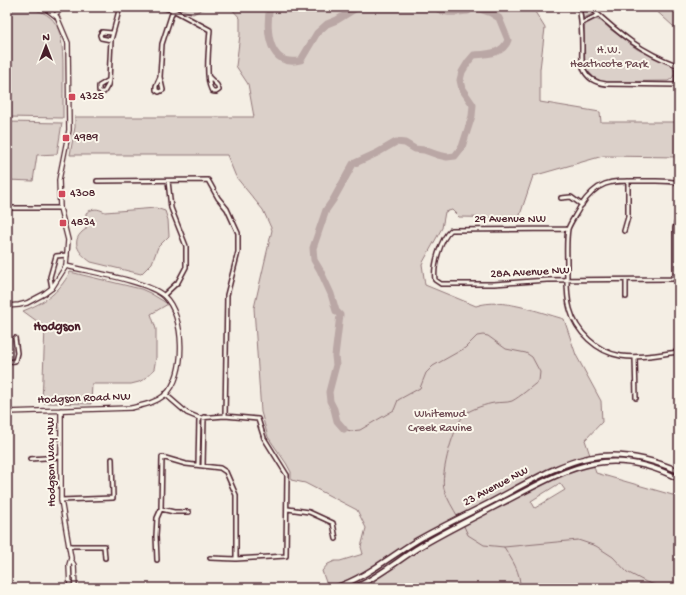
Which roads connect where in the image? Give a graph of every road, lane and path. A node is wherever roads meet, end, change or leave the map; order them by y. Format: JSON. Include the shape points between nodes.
{"nodes":[{"id":1,"x":44,"y":7,"type":"edge"},
{"id":2,"x":56,"y":7,"type":"edge"},
{"id":3,"x":63,"y":7,"type":"edge"},
{"id":4,"x":120,"y":7,"type":"edge"},
{"id":5,"x":161,"y":7,"type":"edge"},
{"id":6,"x":579,"y":7,"type":"edge"},
{"id":7,"x":590,"y":7,"type":"edge"},
{"id":8,"x":173,"y":10,"type":"junction"},
{"id":9,"x":51,"y":12,"type":"junction"},
{"id":10,"x":598,"y":14,"type":"junction"},
{"id":11,"x":55,"y":15,"type":"junction"},
{"id":12,"x":582,"y":23,"type":"junction"},
{"id":13,"x":112,"y":33,"type":"junction"},
{"id":14,"x":111,"y":40,"type":"junction"},
{"id":15,"x":678,"y":65,"type":"edge"},
{"id":16,"x":160,"y":77,"type":"dead end"},
{"id":17,"x":209,"y":77,"type":"junction"},
{"id":18,"x":109,"y":80,"type":"dead end"},
{"id":19,"x":678,"y":85,"type":"edge"},
{"id":20,"x":97,"y":181,"type":"dead end"},
{"id":21,"x":168,"y":181,"type":"junction"},
{"id":22,"x":628,"y":181,"type":"junction"},
{"id":23,"x":679,"y":183,"type":"edge"},
{"id":24,"x":561,"y":198,"type":"dead end"},
{"id":25,"x":582,"y":205,"type":"junction"},
{"id":26,"x":7,"y":208,"type":"edge"},
{"id":27,"x":60,"y":208,"type":"junction"},
{"id":28,"x":679,"y":214,"type":"edge"},
{"id":29,"x":568,"y":229,"type":"junction"},
{"id":30,"x":624,"y":231,"type":"dead end"},
{"id":31,"x":67,"y":255,"type":"junction"},
{"id":32,"x":66,"y":266,"type":"junction"},
{"id":33,"x":567,"y":280,"type":"junction"},
{"id":34,"x":626,"y":280,"type":"junction"},
{"id":35,"x":436,"y":282,"type":"joint"},
{"id":36,"x":52,"y":288,"type":"junction"},
{"id":37,"x":164,"y":295,"type":"junction"},
{"id":38,"x":626,"y":297,"type":"dead end"},
{"id":39,"x":7,"y":306,"type":"edge"},
{"id":40,"x":15,"y":338,"type":"dead end"},
{"id":41,"x":679,"y":352,"type":"edge"},
{"id":42,"x":635,"y":357,"type":"junction"},
{"id":43,"x":7,"y":362,"type":"edge"},
{"id":44,"x":165,"y":394,"type":"junction"},
{"id":45,"x":636,"y":398,"type":"dead end"},
{"id":46,"x":61,"y":410,"type":"junction"},
{"id":47,"x":7,"y":412,"type":"edge"},
{"id":48,"x":225,"y":416,"type":"junction"},
{"id":49,"x":204,"y":417,"type":"junction"},
{"id":50,"x":199,"y":418,"type":"junction"},
{"id":51,"x":60,"y":457,"type":"junction"},
{"id":52,"x":30,"y":459,"type":"dead end"},
{"id":53,"x":112,"y":459,"type":"dead end"},
{"id":54,"x":198,"y":465,"type":"junction"},
{"id":55,"x":203,"y":466,"type":"junction"},
{"id":56,"x":679,"y":471,"type":"edge"},
{"id":57,"x":679,"y":479,"type":"edge"},
{"id":58,"x":61,"y":500,"type":"junction"},
{"id":59,"x":161,"y":509,"type":"junction"},
{"id":60,"x":288,"y":509,"type":"junction"},
{"id":61,"x":190,"y":512,"type":"dead end"},
{"id":62,"x":336,"y":539,"type":"dead end"},
{"id":63,"x":69,"y":546,"type":"junction"},
{"id":64,"x":105,"y":558,"type":"dead end"},
{"id":65,"x":210,"y":558,"type":"dead end"},
{"id":66,"x":71,"y":560,"type":"junction"},
{"id":67,"x":157,"y":560,"type":"dead end"},
{"id":68,"x":236,"y":560,"type":"junction"},
{"id":69,"x":70,"y":588,"type":"edge"},
{"id":70,"x":75,"y":588,"type":"edge"},
{"id":71,"x":334,"y":588,"type":"edge"},
{"id":72,"x":354,"y":588,"type":"edge"}],
"edges":[{"from":1,"to":9,"type":"street"},
{"from":2,"to":9,"type":"street"},
{"from":3,"to":11,"type":"street"},
{"from":4,"to":13,"type":"street"},
{"from":5,"to":8,"type":"street"},
{"from":6,"to":12,"type":"street"},
{"from":7,"to":10,"type":"street"},
{"from":8,"to":16,"type":"street","via":[[162,44]]},
{"from":8,"to":17,"type":"street","via":[[210,30]]},
{"from":9,"to":11,"type":"street"},
{"from":10,"to":12,"type":"street"},
{"from":10,"to":15,"type":"street","via":[[631,42]]},
{"from":11,"to":27,"type":"street","via":[[68,43],[69,130],[59,175]]},
{"from":12,"to":19,"type":"street","via":[[582,66],[595,82]]},
{"from":13,"to":14,"type":"street"},
{"from":13,"to":14,"type":"street","via":[[102,32],[100,35],[103,39]]},
{"from":14,"to":18,"type":"street"},
{"from":15,"to":19,"type":"street"},
{"from":17,"to":17,"type":"street","via":[[218,87],[219,90],[216,92],[210,89]]},
{"from":20,"to":21,"type":"street"},
{"from":21,"to":37,"type":"street","via":[[171,208],[186,246],[186,266],[178,282]]},
{"from":21,"to":48,"type":"street","via":[[208,180],[227,209],[238,233],[238,252],[227,294]]},
{"from":22,"to":23,"type":"street"},
{"from":22,"to":25,"type":"street","via":[[611,182],[600,186]]},
{"from":22,"to":30,"type":"street","via":[[628,217]]},
{"from":24,"to":25,"type":"street","via":[[571,197]]},
{"from":25,"to":29,"type":"street"},
{"from":26,"to":27,"type":"street"},
{"from":27,"to":31,"type":"street","via":[[67,232]]},
{"from":28,"to":34,"type":"street","name":"28A Avenue NW","via":[[676,224],[674,278]]},
{"from":29,"to":33,"type":"street"},
{"from":29,"to":35,"type":"street","name":"29 Avenue NW","via":[[451,230],[436,261]]},
{"from":31,"to":32,"type":"street"},
{"from":31,"to":36,"type":"street","via":[[56,256],[50,277]]},
{"from":32,"to":36,"type":"street"},
{"from":32,"to":37,"type":"street","name":"Hodgson Road NW","via":[[146,285]]},
{"from":33,"to":34,"type":"street","name":"28A Avenue NW"},
{"from":33,"to":35,"type":"street","name":"28A Avenue NW","via":[[494,284]]},
{"from":33,"to":42,"type":"street","via":[[568,303],[577,325],[587,338],[608,352]]},
{"from":34,"to":38,"type":"street"},
{"from":36,"to":39,"type":"street","via":[[31,301]]},
{"from":37,"to":44,"type":"street","name":"Hodgson Road NW","via":[[176,313],[180,335],[177,374]]},
{"from":40,"to":43,"type":"street","via":[[15,361]]},
{"from":41,"to":42,"type":"street"},
{"from":42,"to":45,"type":"street"},
{"from":44,"to":46,"type":"street","name":"Hodgson Road NW","via":[[150,404],[131,408]]},
{"from":44,"to":50,"type":"street","via":[[187,413]]},
{"from":46,"to":47,"type":"street","name":"Hodgson Road NW"},
{"from":46,"to":51,"type":"street","name":"Hodgson Way NW"},
{"from":48,"to":49,"type":"street"},
{"from":48,"to":60,"type":"street","via":[[258,419],[264,438],[287,475]]},
{"from":49,"to":50,"type":"street"},
{"from":49,"to":55,"type":"street"},
{"from":50,"to":54,"type":"street"},
{"from":51,"to":52,"type":"street"},
{"from":51,"to":58,"type":"street","name":"Hodgson Way NW"},
{"from":53,"to":58,"type":"street","via":[[113,498]]},
{"from":54,"to":55,"type":"street"},
{"from":54,"to":59,"type":"street","via":[[162,457]]},
{"from":55,"to":68,"type":"street","via":[[220,468],[226,472],[236,494]]},
{"from":56,"to":71,"type":"main road","name":"23 Avenue NW","via":[[655,461],[621,455],[576,460],[544,473],[416,541],[371,571]]},
{"from":57,"to":72,"type":"main road","name":"23 Avenue NW","via":[[642,465],[620,461],[596,462],[564,471],[448,531]]},
{"from":58,"to":63,"type":"street","name":"Hodgson Way NW"},
{"from":59,"to":61,"type":"street"},
{"from":59,"to":67,"type":"street","via":[[157,518]]},
{"from":60,"to":62,"type":"street","via":[[309,512],[333,523]]},
{"from":60,"to":68,"type":"street","via":[[286,556]]},
{"from":63,"to":64,"type":"street","via":[[104,546]]},
{"from":63,"to":66,"type":"street","name":"Hodgson Way NW"},
{"from":65,"to":68,"type":"street"},
{"from":66,"to":69,"type":"street","name":"Hodgson Way NW"},
{"from":66,"to":70,"type":"street","name":"Hodgson Way NW","via":[[74,565]]}]}
